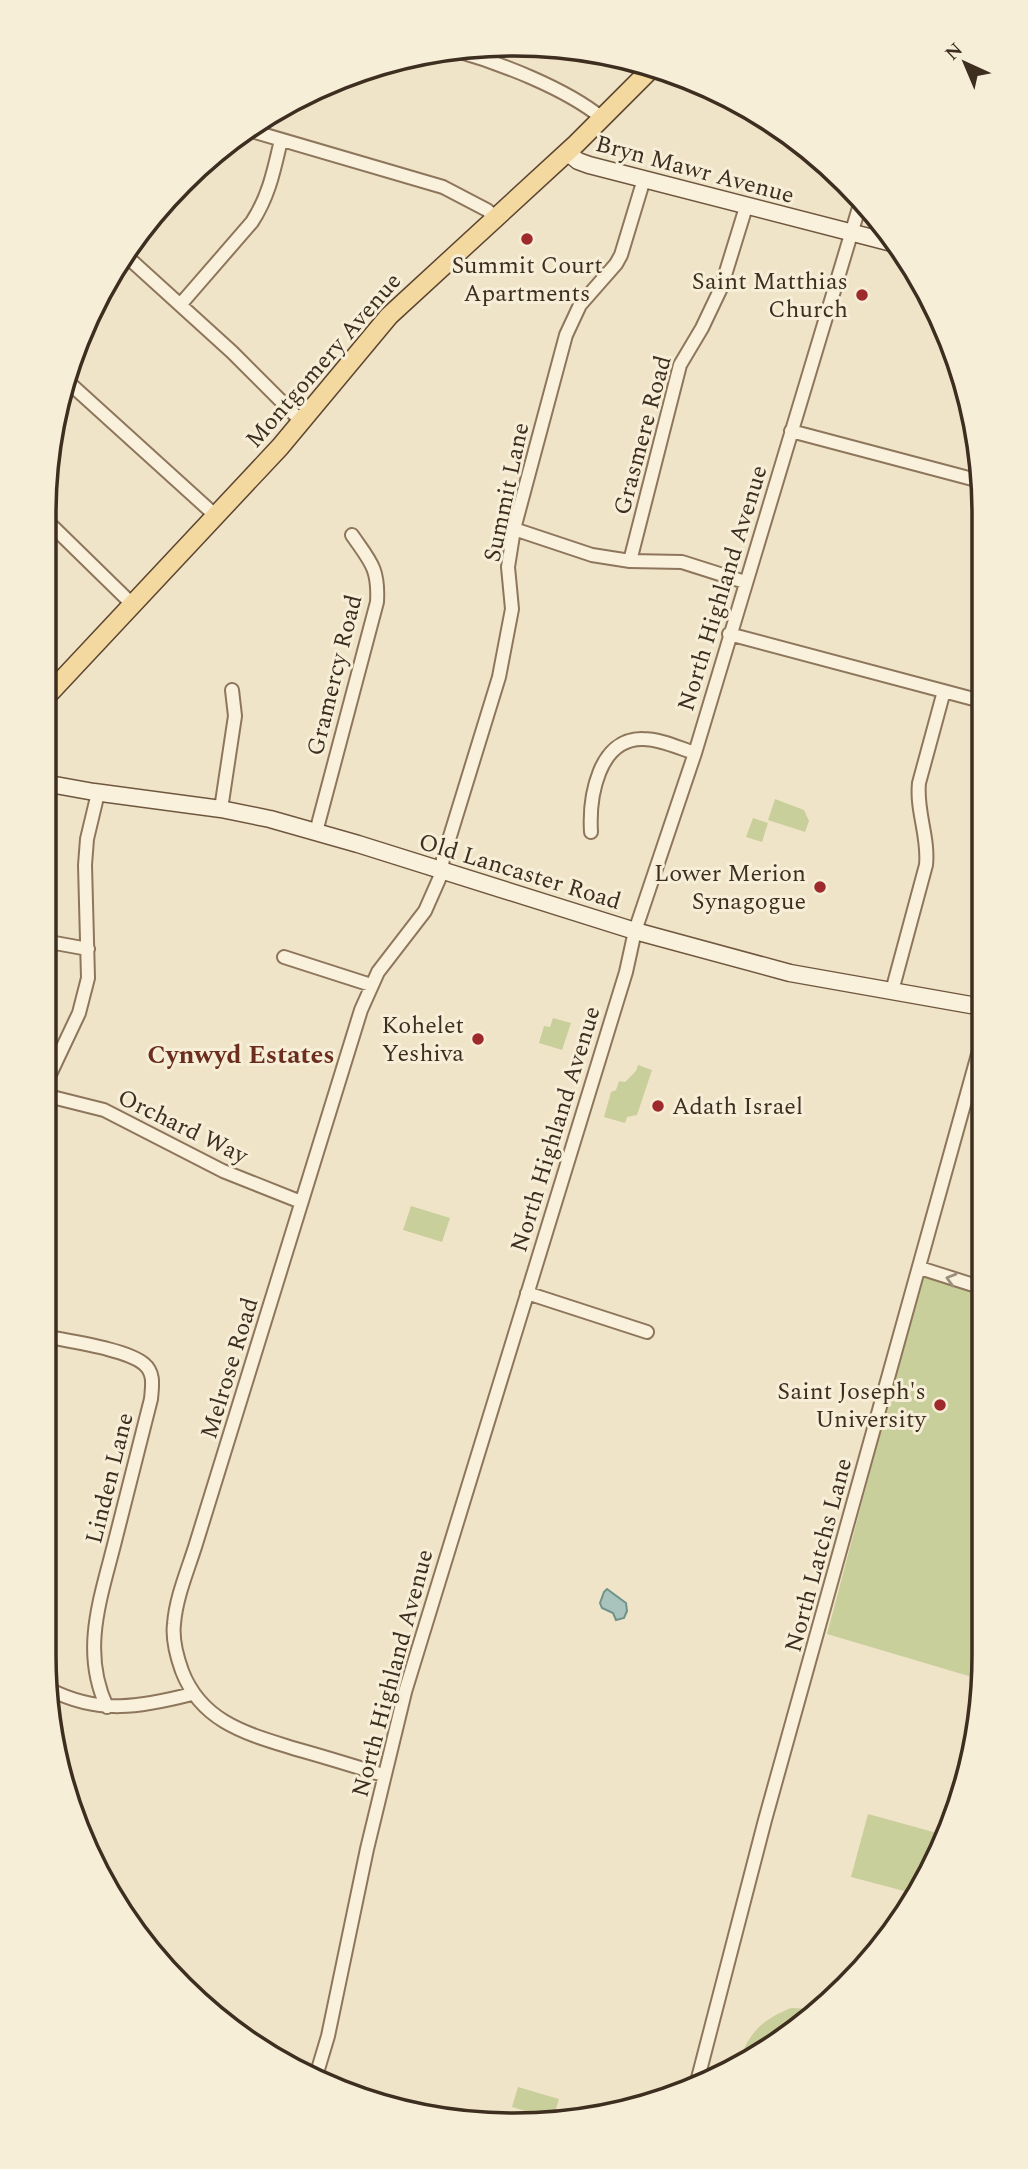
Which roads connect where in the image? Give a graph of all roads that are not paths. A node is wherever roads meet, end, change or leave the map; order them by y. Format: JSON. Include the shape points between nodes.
{"nodes":[{"id":1,"x":480,"y":57,"type":"edge"},
{"id":2,"x":645,"y":75,"type":"edge"},
{"id":3,"x":602,"y":118,"type":"junction"},
{"id":4,"x":259,"y":134,"type":"edge"},
{"id":5,"x":281,"y":140,"type":"junction"},
{"id":6,"x":567,"y":152,"type":"junction"},
{"id":7,"x":644,"y":179,"type":"junction"},
{"id":8,"x":746,"y":206,"type":"junction"},
{"id":9,"x":858,"y":212,"type":"edge"},
{"id":10,"x":496,"y":218,"type":"junction"},
{"id":11,"x":851,"y":233,"type":"junction"},
{"id":12,"x":881,"y":240,"type":"edge"},
{"id":13,"x":132,"y":261,"type":"edge"},
{"id":14,"x":180,"y":305,"type":"junction"},
{"id":15,"x":74,"y":387,"type":"edge"},
{"id":16,"x":302,"y":422,"type":"junction"},
{"id":17,"x":791,"y":431,"type":"junction"},
{"id":18,"x":970,"y":478,"type":"edge"},
{"id":19,"x":216,"y":516,"type":"junction"},
{"id":20,"x":514,"y":529,"type":"junction"},
{"id":21,"x":56,"y":530,"type":"edge"},
{"id":22,"x":352,"y":534,"type":"dead end"},
{"id":23,"x":630,"y":561,"type":"junction"},
{"id":24,"x":745,"y":582,"type":"junction"},
{"id":25,"x":133,"y":605,"type":"junction"},
{"id":26,"x":729,"y":634,"type":"junction"},
{"id":27,"x":56,"y":686,"type":"edge"},
{"id":28,"x":232,"y":690,"type":"dead end"},
{"id":29,"x":944,"y":691,"type":"junction"},
{"id":30,"x":972,"y":699,"type":"edge"},
{"id":31,"x":695,"y":753,"type":"junction"},
{"id":32,"x":56,"y":785,"type":"edge"},
{"id":33,"x":97,"y":793,"type":"junction"},
{"id":34,"x":221,"y":809,"type":"junction"},
{"id":35,"x":316,"y":831,"type":"junction"},
{"id":36,"x":591,"y":832,"type":"dead end"},
{"id":37,"x":441,"y":869,"type":"junction"},
{"id":38,"x":635,"y":931,"type":"junction"},
{"id":39,"x":56,"y":943,"type":"edge"},
{"id":40,"x":88,"y":949,"type":"junction"},
{"id":41,"x":284,"y":957,"type":"dead end"},
{"id":42,"x":371,"y":985,"type":"junction"},
{"id":43,"x":892,"y":991,"type":"junction"},
{"id":44,"x":972,"y":1005,"type":"edge"},
{"id":45,"x":56,"y":1060,"type":"edge"},
{"id":46,"x":972,"y":1077,"type":"edge"},
{"id":47,"x":56,"y":1098,"type":"edge"},
{"id":48,"x":301,"y":1202,"type":"junction"},
{"id":49,"x":920,"y":1268,"type":"junction"},
{"id":50,"x":972,"y":1285,"type":"edge"},
{"id":51,"x":527,"y":1293,"type":"junction"},
{"id":52,"x":647,"y":1332,"type":"dead end"},
{"id":53,"x":56,"y":1339,"type":"edge"},
{"id":54,"x":96,"y":1685,"type":"junction"},
{"id":55,"x":58,"y":1692,"type":"edge"},
{"id":56,"x":192,"y":1694,"type":"junction"},
{"id":57,"x":81,"y":1701,"type":"junction"},
{"id":58,"x":107,"y":1707,"type":"junction"},
{"id":59,"x":383,"y":1775,"type":"junction"},
{"id":60,"x":318,"y":2069,"type":"edge"},
{"id":61,"x":699,"y":2074,"type":"edge"}],
"edges":[{"from":1,"to":3,"type":"street","name":"Bryn Mawr Avenue","via":[[536,81]]},
{"from":2,"to":3,"type":"main road","name":"Montgomery Avenue"},
{"from":3,"to":6,"type":"main road","name":"Montgomery Avenue"},
{"from":4,"to":5,"type":"street"},
{"from":5,"to":10,"type":"street","via":[[443,187]]},
{"from":5,"to":14,"type":"street","via":[[262,207]]},
{"from":6,"to":7,"type":"main road","name":"Bryn Mawr Avenue","via":[[578,161]]},
{"from":6,"to":10,"type":"main road","name":"Montgomery Avenue"},
{"from":7,"to":8,"type":"main road","name":"Bryn Mawr Avenue"},
{"from":7,"to":20,"type":"street","name":"Summit Lane","via":[[616,264],[580,305],[566,335]]},
{"from":8,"to":11,"type":"main road","name":"Bryn Mawr Avenue"},
{"from":8,"to":23,"type":"street","name":"Grasmere Road","via":[[720,288],[680,365]]},
{"from":9,"to":11,"type":"street","name":"North Highland Avenue"},
{"from":10,"to":16,"type":"main road","name":"Montgomery Avenue","via":[[389,316]]},
{"from":11,"to":12,"type":"main road","name":"Bryn Mawr Avenue"},
{"from":11,"to":17,"type":"street","name":"North Highland Avenue"},
{"from":13,"to":14,"type":"street"},
{"from":14,"to":16,"type":"street"},
{"from":15,"to":19,"type":"street"},
{"from":16,"to":19,"type":"main road","name":"Montgomery Avenue"},
{"from":17,"to":18,"type":"street"},
{"from":17,"to":24,"type":"street","name":"North Highland Avenue"},
{"from":19,"to":25,"type":"main road","name":"Montgomery Avenue"},
{"from":20,"to":23,"type":"street","via":[[571,550]]},
{"from":20,"to":37,"type":"street","name":"Summit Lane","via":[[508,567],[512,609],[508,639]]},
{"from":21,"to":25,"type":"street"},
{"from":22,"to":35,"type":"street","name":"Gramercy Road","via":[[375,568],[377,602]]},
{"from":23,"to":24,"type":"street","via":[[682,562]]},
{"from":24,"to":26,"type":"street","name":"North Highland Avenue"},
{"from":25,"to":27,"type":"main road","name":"Montgomery Avenue"},
{"from":26,"to":29,"type":"street"},
{"from":26,"to":31,"type":"street","name":"North Highland Avenue"},
{"from":28,"to":34,"type":"street","via":[[235,716]]},
{"from":29,"to":30,"type":"street"},
{"from":29,"to":43,"type":"street","via":[[919,783],[926,865]]},
{"from":31,"to":36,"type":"street","via":[[645,739],[616,748],[601,769]]},
{"from":31,"to":38,"type":"street","name":"North Highland Avenue"},
{"from":32,"to":33,"type":"main road","name":"Old Lancaster Road"},
{"from":33,"to":34,"type":"main road","name":"Old Lancaster Road"},
{"from":33,"to":40,"type":"street","via":[[86,839]]},
{"from":34,"to":35,"type":"main road","name":"Old Lancaster Road"},
{"from":35,"to":37,"type":"main road","name":"Old Lancaster Road"},
{"from":37,"to":38,"type":"main road","name":"Old Lancaster Road"},
{"from":37,"to":42,"type":"street","name":"Melrose Road","via":[[425,911]]},
{"from":38,"to":43,"type":"main road","name":"Old Lancaster Road","via":[[790,973]]},
{"from":38,"to":51,"type":"street","name":"North Highland Avenue"},
{"from":39,"to":40,"type":"street"},
{"from":40,"to":45,"type":"street","via":[[88,978],[79,1013]]},
{"from":41,"to":42,"type":"street"},
{"from":42,"to":48,"type":"street","name":"Melrose Road"},
{"from":43,"to":44,"type":"main road","name":"Old Lancaster Road"},
{"from":46,"to":49,"type":"street","name":"North Latchs Lane"},
{"from":47,"to":48,"type":"street","name":"Orchard Way","via":[[104,1110],[223,1171]]},
{"from":48,"to":56,"type":"street","name":"Melrose Road","via":[[176,1611],[177,1658]]},
{"from":50,"to":49,"type":"street","one_way":true},
{"from":49,"to":61,"type":"street","name":"North Latchs Lane"},
{"from":51,"to":52,"type":"street"},
{"from":51,"to":59,"type":"street","name":"North Highland Avenue"},
{"from":53,"to":54,"type":"street","name":"Linden Lane","via":[[129,1356],[144,1363],[153,1381],[101,1591],[95,1626]]},
{"from":54,"to":57,"type":"street"},
{"from":54,"to":58,"type":"street","name":"Linden Lane"},
{"from":55,"to":57,"type":"street"},
{"from":56,"to":58,"type":"street","via":[[141,1706]]},
{"from":56,"to":59,"type":"street","name":"Melrose Road","via":[[236,1728]]},
{"from":57,"to":58,"type":"street"},
{"from":59,"to":60,"type":"street","name":"North Highland Avenue"}]}
